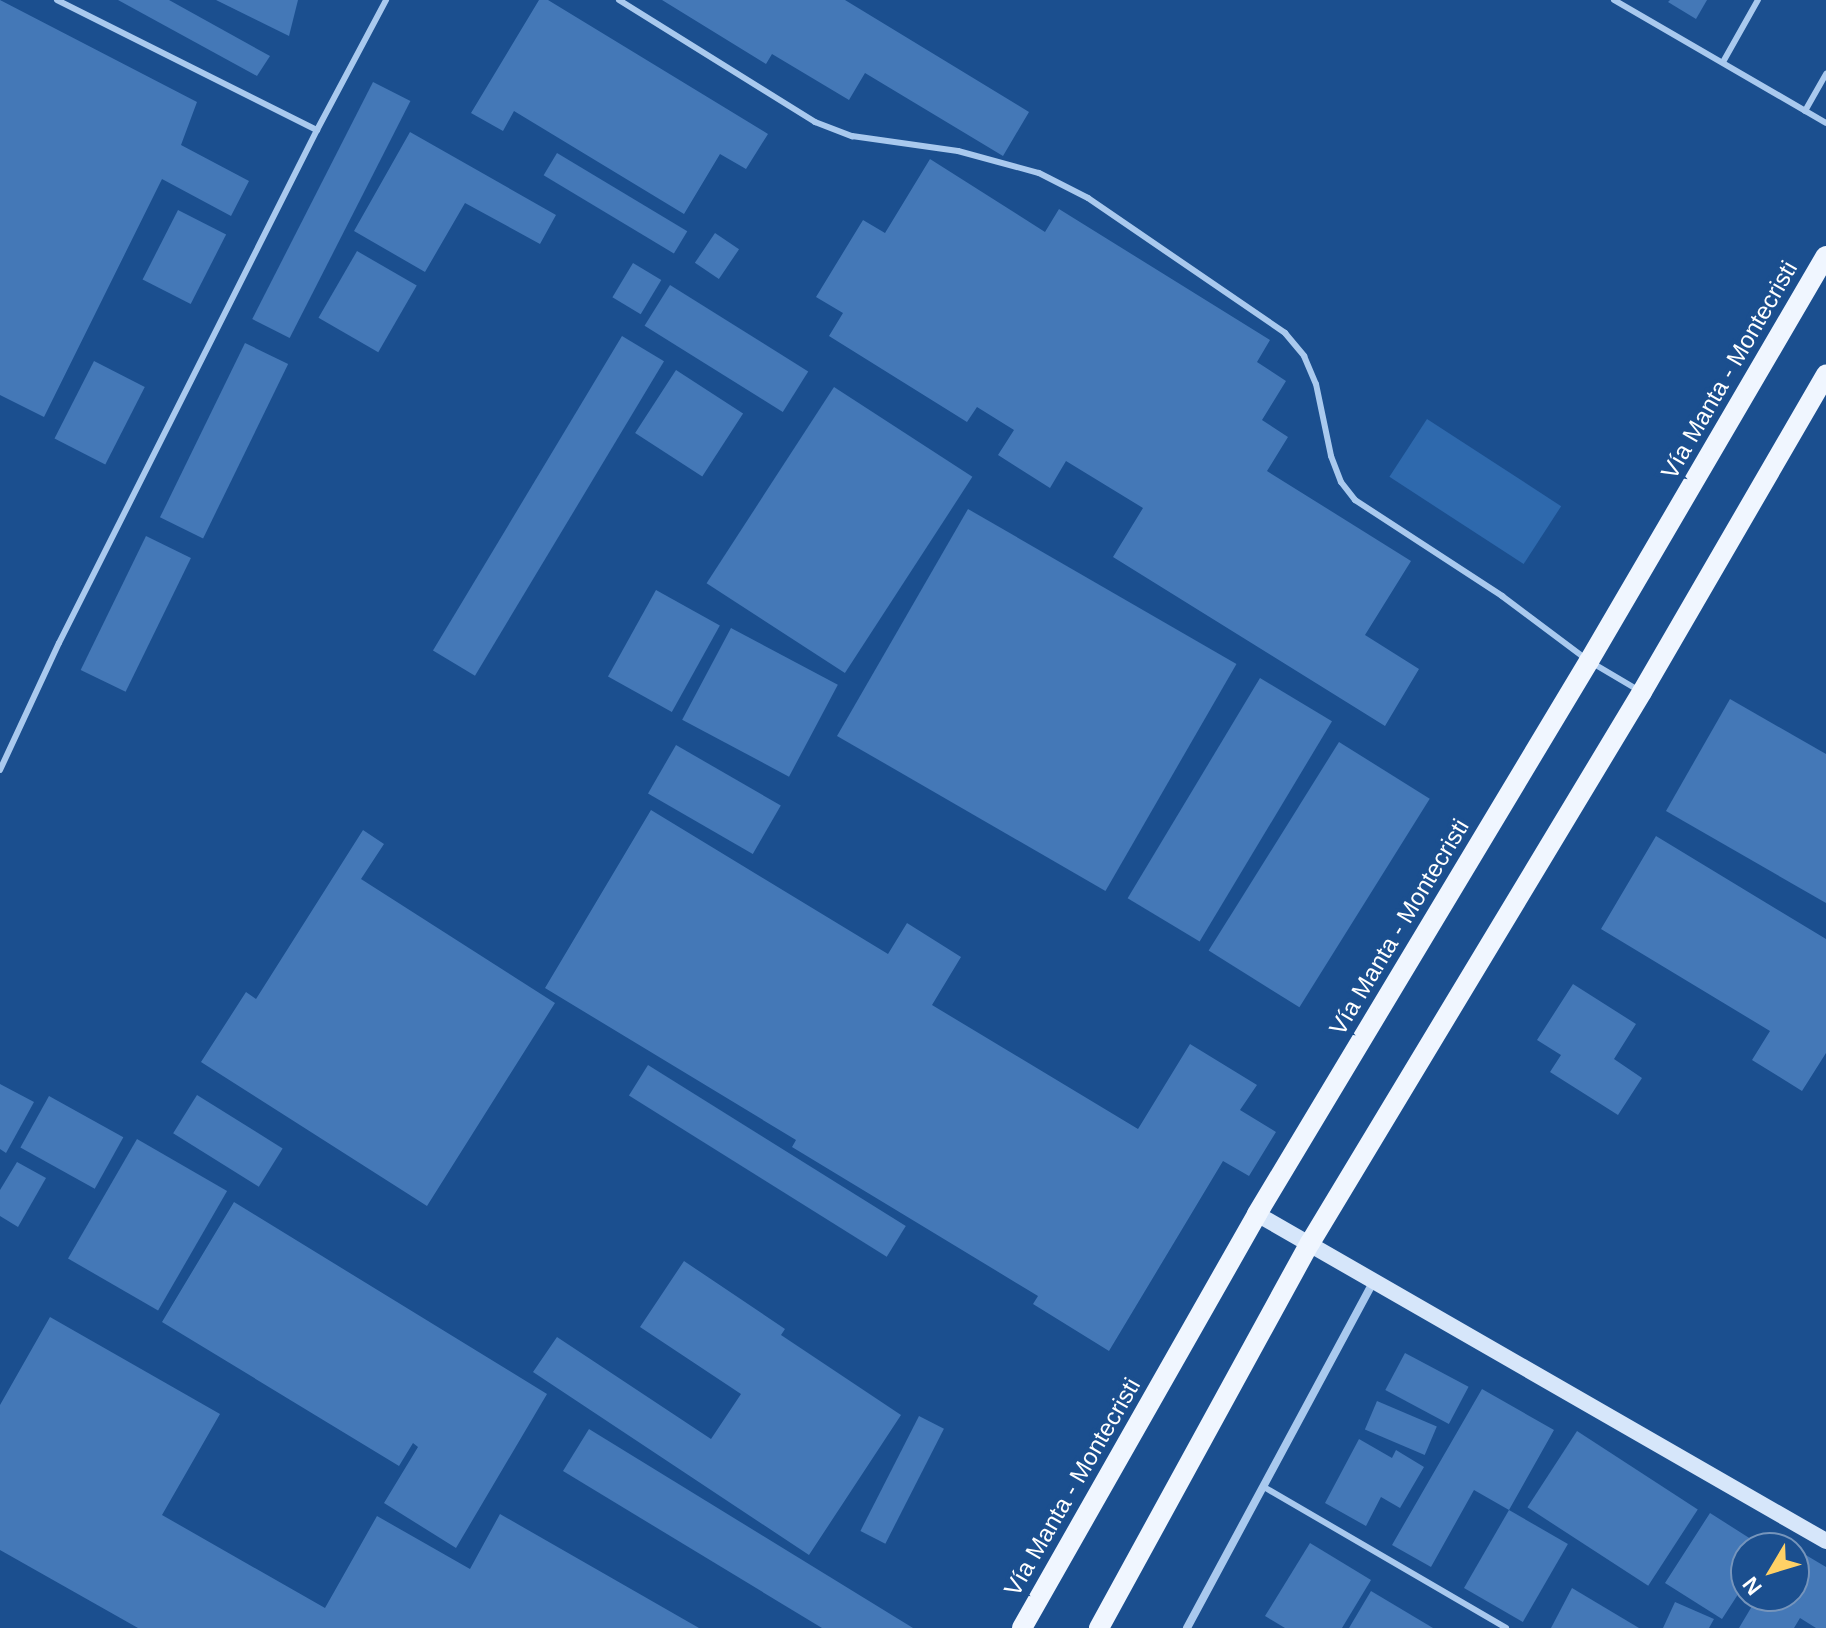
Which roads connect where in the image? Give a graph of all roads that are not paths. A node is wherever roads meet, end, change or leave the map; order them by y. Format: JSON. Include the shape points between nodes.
{"nodes":[{"id":1,"x":57,"y":0,"type":"edge"},
{"id":2,"x":386,"y":0,"type":"edge"},
{"id":3,"x":619,"y":0,"type":"edge"},
{"id":4,"x":1614,"y":0,"type":"edge"},
{"id":5,"x":1758,"y":0,"type":"edge"},
{"id":6,"x":1723,"y":62,"type":"junction"},
{"id":7,"x":1826,"y":74,"type":"edge"},
{"id":8,"x":1805,"y":111,"type":"junction"},
{"id":9,"x":1826,"y":123,"type":"edge"},
{"id":10,"x":317,"y":130,"type":"junction"},
{"id":11,"x":1826,"y":256,"type":"edge"},
{"id":12,"x":1826,"y":375,"type":"edge"},
{"id":13,"x":1589,"y":661,"type":"junction"},
{"id":14,"x":1642,"y":692,"type":"junction"},
{"id":15,"x":0,"y":770,"type":"edge"},
{"id":16,"x":1257,"y":1214,"type":"junction"},
{"id":17,"x":1310,"y":1243,"type":"junction"},
{"id":18,"x":1374,"y":1280,"type":"junction"},
{"id":19,"x":1264,"y":1487,"type":"junction"},
{"id":20,"x":1826,"y":1541,"type":"edge"},
{"id":21,"x":1022,"y":1628,"type":"edge"},
{"id":22,"x":1099,"y":1628,"type":"edge"},
{"id":23,"x":1187,"y":1628,"type":"edge"},
{"id":24,"x":1506,"y":1628,"type":"edge"}],
"edges":[{"from":1,"to":10,"type":"lane"},
{"from":2,"to":10,"type":"lane"},
{"from":3,"to":13,"type":"lane","via":[[815,122],[852,136],[958,151],[1039,173],[1088,198],[1285,333],[1304,356],[1316,384],[1331,456],[1355,500],[1502,596]]},
{"from":4,"to":6,"type":"lane"},
{"from":5,"to":6,"type":"lane"},
{"from":6,"to":8,"type":"lane"},
{"from":7,"to":8,"type":"lane"},
{"from":8,"to":9,"type":"lane"},
{"from":10,"to":15,"type":"lane"},
{"from":11,"to":13,"type":"main road","name":"Vía Manta - Montecristi"},
{"from":12,"to":14,"type":"main road"},
{"from":13,"to":14,"type":"lane"},
{"from":13,"to":16,"type":"main road","name":"Vía Manta - Montecristi"},
{"from":14,"to":17,"type":"main road"},
{"from":16,"to":17,"type":"street"},
{"from":16,"to":21,"type":"main road","name":"Vía Manta - Montecristi"},
{"from":17,"to":18,"type":"street"},
{"from":17,"to":22,"type":"main road"},
{"from":18,"to":19,"type":"street"},
{"from":18,"to":20,"type":"street"},
{"from":19,"to":23,"type":"street"},
{"from":19,"to":24,"type":"lane"}]}
